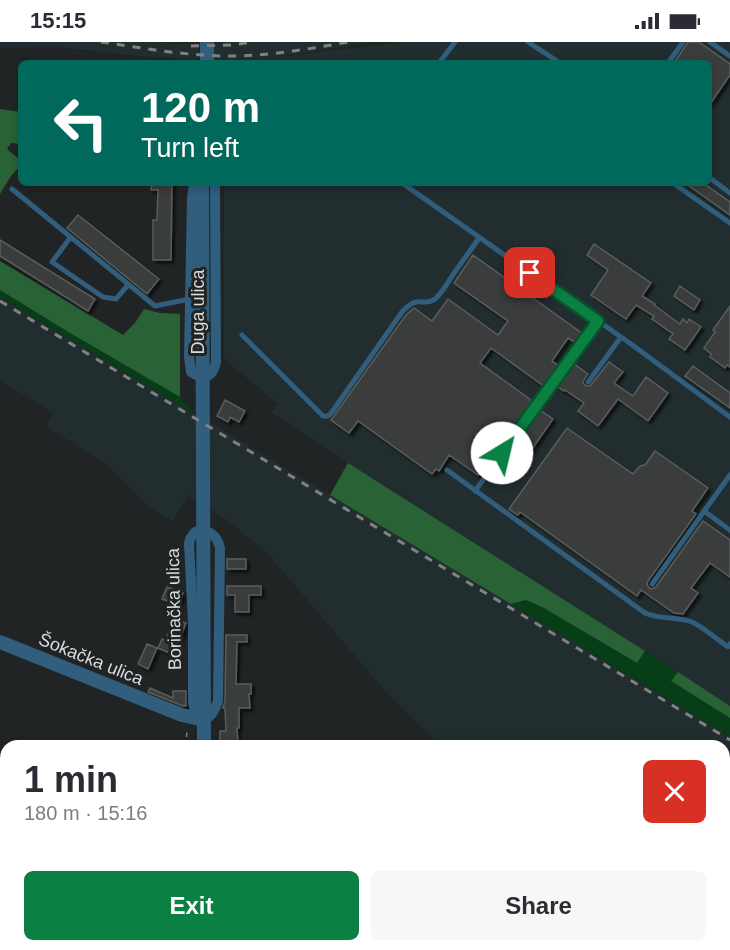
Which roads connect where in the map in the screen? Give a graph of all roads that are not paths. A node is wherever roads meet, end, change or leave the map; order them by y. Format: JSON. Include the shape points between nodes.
{"nodes":[{"id":1,"x":207,"y":42,"type":"edge"},
{"id":2,"x":455,"y":42,"type":"edge"},
{"id":3,"x":528,"y":42,"type":"edge"},
{"id":4,"x":683,"y":42,"type":"edge"},
{"id":5,"x":710,"y":42,"type":"edge"},
{"id":6,"x":730,"y":56,"type":"edge"},
{"id":7,"x":207,"y":60,"type":"edge"},
{"id":8,"x":441,"y":60,"type":"edge"},
{"id":9,"x":555,"y":60,"type":"edge"},
{"id":10,"x":670,"y":60,"type":"edge"},
{"id":11,"x":712,"y":180,"type":"edge"},
{"id":12,"x":194,"y":186,"type":"edge"},
{"id":13,"x":202,"y":186,"type":"edge"},
{"id":14,"x":216,"y":186,"type":"edge"},
{"id":15,"x":406,"y":186,"type":"edge"},
{"id":16,"x":677,"y":186,"type":"edge"},
{"id":17,"x":12,"y":189,"type":"dead end"},
{"id":18,"x":730,"y":193,"type":"edge"},
{"id":19,"x":730,"y":223,"type":"edge"},
{"id":20,"x":70,"y":238,"type":"junction"},
{"id":21,"x":479,"y":238,"type":"junction"},
{"id":22,"x":128,"y":285,"type":"junction"},
{"id":23,"x":190,"y":299,"type":"junction"},
{"id":24,"x":598,"y":321,"type":"junction"},
{"id":25,"x":242,"y":335,"type":"dead end"},
{"id":26,"x":621,"y":337,"type":"junction"},
{"id":27,"x":588,"y":382,"type":"dead end"},
{"id":28,"x":730,"y":417,"type":"edge"},
{"id":29,"x":447,"y":470,"type":"dead end"},
{"id":30,"x":730,"y":475,"type":"edge"},
{"id":31,"x":475,"y":490,"type":"junction"},
{"id":32,"x":704,"y":511,"type":"junction"},
{"id":33,"x":730,"y":530,"type":"edge"},
{"id":34,"x":204,"y":582,"type":"joint"},
{"id":35,"x":652,"y":584,"type":"dead end"},
{"id":36,"x":0,"y":642,"type":"edge"},
{"id":37,"x":730,"y":644,"type":"edge"},
{"id":38,"x":200,"y":719,"type":"junction"},
{"id":39,"x":203,"y":740,"type":"edge"}],
"edges":[{"from":1,"to":7,"type":"street"},
{"from":2,"to":8,"type":"lane"},
{"from":3,"to":9,"type":"lane"},
{"from":4,"to":10,"type":"lane"},
{"from":5,"to":6,"type":"lane"},
{"from":11,"to":18,"type":"lane"},
{"from":12,"to":23,"type":"street","name":"Duga ulica"},
{"from":13,"to":34,"type":"street","name":"Duga ulica"},
{"from":14,"to":23,"type":"street","name":"Duga ulica","via":[[216,362],[210,375],[191,372]]},
{"from":15,"to":21,"type":"lane"},
{"from":16,"to":19,"type":"lane"},
{"from":17,"to":20,"type":"lane"},
{"from":20,"to":22,"type":"lane"},
{"from":20,"to":22,"type":"lane","via":[[52,262],[103,297],[116,299]]},
{"from":21,"to":24,"type":"lane"},
{"from":21,"to":25,"type":"lane","via":[[434,300],[410,303],[402,312],[328,416],[323,416]]},
{"from":22,"to":23,"type":"lane","via":[[155,306]]},
{"from":24,"to":26,"type":"lane"},
{"from":24,"to":31,"type":"lane"},
{"from":26,"to":27,"type":"lane"},
{"from":26,"to":28,"type":"lane"},
{"from":29,"to":31,"type":"lane"},
{"from":30,"to":32,"type":"lane"},
{"from":31,"to":37,"type":"lane","via":[[645,613],[692,622],[728,647]]},
{"from":32,"to":33,"type":"lane"},
{"from":32,"to":35,"type":"lane"},
{"from":34,"to":38,"type":"street","name":"Borinačka ulica"},
{"from":36,"to":38,"type":"street","name":"Šokačka ulica"},
{"from":38,"to":38,"type":"street","name":"Borinačka ulica","via":[[209,717],[218,701],[220,548],[213,535],[202,530],[195,532],[189,544],[193,703]]},
{"from":38,"to":39,"type":"street","name":"Borinačka ulica"}]}
